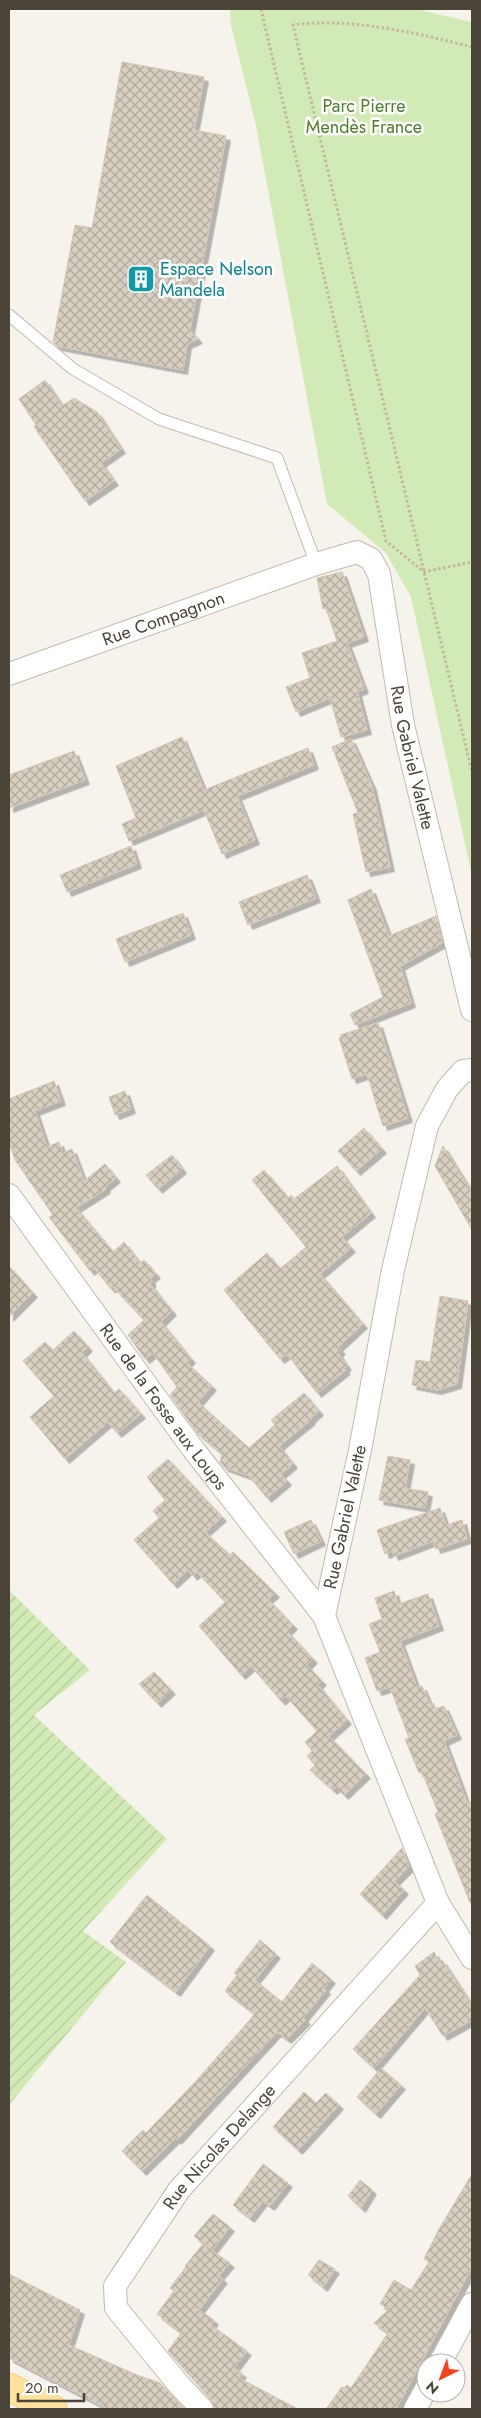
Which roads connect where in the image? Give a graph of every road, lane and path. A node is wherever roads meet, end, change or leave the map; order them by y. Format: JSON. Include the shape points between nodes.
{"nodes":[{"id":1,"x":261,"y":9,"type":"edge"},
{"id":2,"x":472,"y":47,"type":"edge"},
{"id":3,"x":9,"y":315,"type":"edge"},
{"id":4,"x":472,"y":562,"type":"edge"},
{"id":5,"x":316,"y":564,"type":"junction"},
{"id":6,"x":424,"y":572,"type":"junction"},
{"id":7,"x":9,"y":674,"type":"edge"},
{"id":8,"x":472,"y":772,"type":"edge"},
{"id":9,"x":472,"y":1010,"type":"edge"},
{"id":10,"x":472,"y":1070,"type":"edge"},
{"id":11,"x":9,"y":1195,"type":"edge"},
{"id":12,"x":324,"y":1616,"type":"junction"},
{"id":13,"x":438,"y":1903,"type":"junction"},
{"id":14,"x":472,"y":1958,"type":"edge"},
{"id":15,"x":472,"y":2304,"type":"edge"},
{"id":16,"x":445,"y":2353,"type":"edge"},
{"id":17,"x":9,"y":2387,"type":"edge"},
{"id":18,"x":53,"y":2409,"type":"edge"},
{"id":19,"x":202,"y":2409,"type":"edge"}],
"edges":[{"from":1,"to":6,"type":"path","via":[[386,541]]},
{"from":2,"to":6,"type":"path","via":[[414,33],[317,21],[293,25]]},
{"from":3,"to":5,"type":"lane","via":[[73,368],[159,419],[277,458]]},
{"from":4,"to":6,"type":"path"},
{"from":5,"to":7,"type":"street","name":"Rue Compagnon"},
{"from":5,"to":9,"type":"street","name":"Rue Gabriel Valette","via":[[357,552],[371,559],[379,574],[403,725]]},
{"from":6,"to":8,"type":"path"},
{"from":10,"to":12,"type":"street","name":"Rue Gabriel Valette","via":[[463,1071],[446,1089],[426,1126],[393,1270],[360,1450]]},
{"from":11,"to":12,"type":"street","name":"Rue de la Fosse aux Loups","via":[[193,1449]]},
{"from":12,"to":13,"type":"street"},
{"from":13,"to":14,"type":"street"},
{"from":13,"to":19,"type":"street","name":"Rue Nicolas Delange","via":[[179,2190],[115,2286],[116,2308]]},
{"from":15,"to":16,"type":"street"},
{"from":17,"to":18,"type":"main road"}]}
